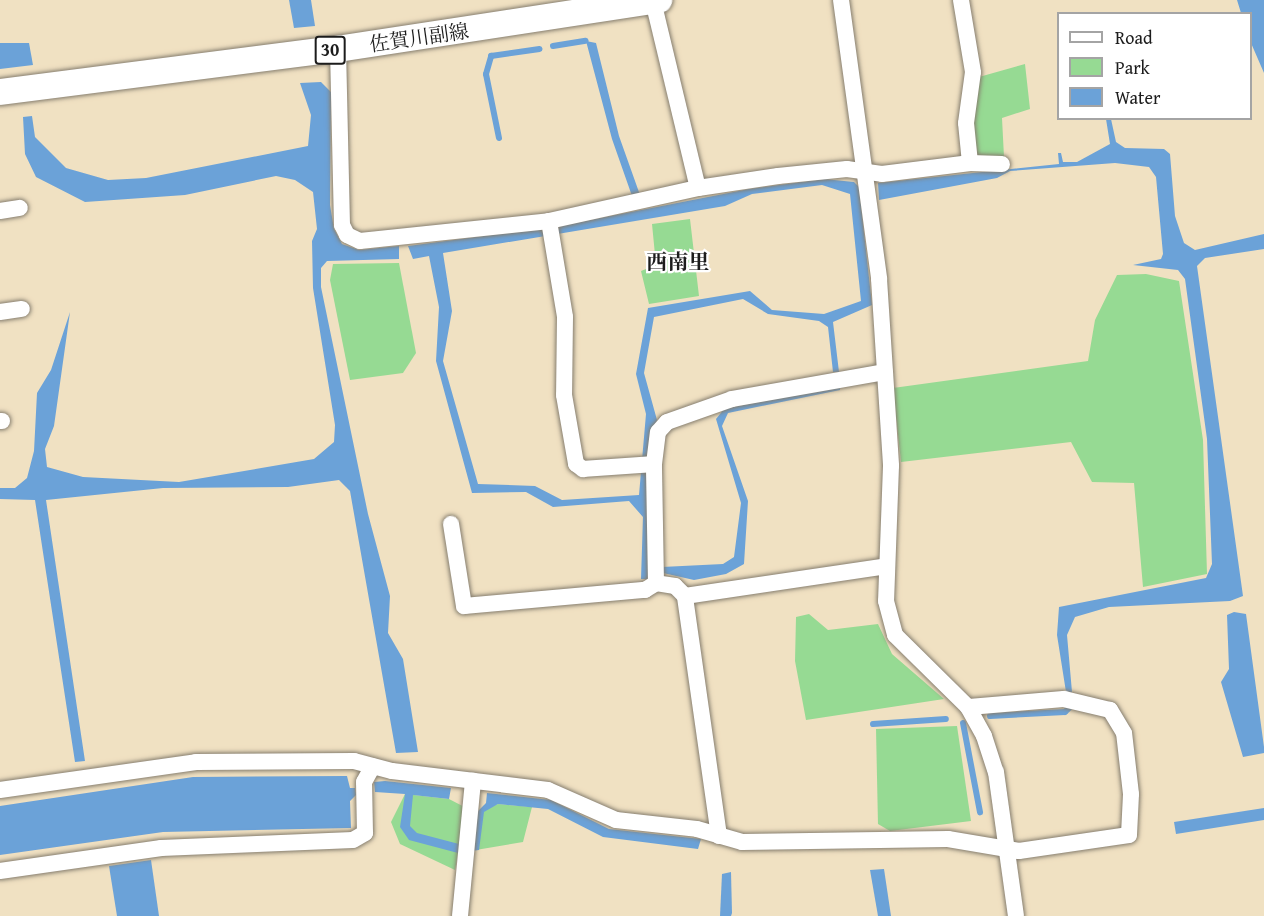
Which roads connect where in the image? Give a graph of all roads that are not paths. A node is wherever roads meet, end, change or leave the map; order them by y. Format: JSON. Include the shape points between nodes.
{"nodes":[{"id":1,"x":841,"y":0,"type":"edge"},
{"id":2,"x":962,"y":0,"type":"edge"},
{"id":3,"x":656,"y":1,"type":"edge"},
{"id":4,"x":583,"y":6,"type":"edge"},
{"id":5,"x":338,"y":49,"type":"junction"},
{"id":6,"x":0,"y":92,"type":"edge"},
{"id":7,"x":970,"y":163,"type":"junction"},
{"id":8,"x":1002,"y":164,"type":"dead end"},
{"id":9,"x":865,"y":171,"type":"junction"},
{"id":10,"x":698,"y":188,"type":"junction"},
{"id":11,"x":20,"y":208,"type":"dead end"},
{"id":12,"x":0,"y":211,"type":"edge"},
{"id":13,"x":549,"y":221,"type":"junction"},
{"id":14,"x":22,"y":309,"type":"dead end"},
{"id":15,"x":0,"y":312,"type":"edge"},
{"id":16,"x":885,"y":372,"type":"junction"},
{"id":17,"x":648,"y":465,"type":"junction"},
{"id":18,"x":452,"y":524,"type":"dead end"},
{"id":19,"x":887,"y":566,"type":"junction"},
{"id":20,"x":656,"y":583,"type":"junction"},
{"id":21,"x":685,"y":596,"type":"junction"},
{"id":22,"x":968,"y":706,"type":"junction"},
{"id":23,"x":373,"y":766,"type":"junction"},
{"id":24,"x":472,"y":781,"type":"junction"},
{"id":25,"x":0,"y":790,"type":"edge"},
{"id":26,"x":720,"y":836,"type":"junction"},
{"id":27,"x":1005,"y":847,"type":"junction"},
{"id":28,"x":0,"y":871,"type":"edge"},
{"id":29,"x":460,"y":916,"type":"edge"},
{"id":30,"x":1016,"y":916,"type":"edge"}],
"edges":[{"from":1,"to":9,"type":"street"},
{"from":2,"to":7,"type":"street","via":[[973,72],[966,123]]},
{"from":3,"to":4,"type":"main road","name":"佐賀川副線","number":"30"},
{"from":3,"to":10,"type":"street"},
{"from":4,"to":5,"type":"main road","name":"佐賀川副線","number":"30"},
{"from":5,"to":6,"type":"main road","name":"佐賀川副線","number":"30"},
{"from":5,"to":13,"type":"street","via":[[342,225],[347,235],[360,241]]},
{"from":7,"to":8,"type":"street"},
{"from":7,"to":9,"type":"street","via":[[882,174]]},
{"from":9,"to":10,"type":"street","via":[[847,169],[778,176]]},
{"from":9,"to":16,"type":"street","via":[[879,279]]},
{"from":10,"to":13,"type":"street"},
{"from":11,"to":12,"type":"street"},
{"from":13,"to":17,"type":"street","via":[[566,317],[564,395],[576,464],[583,469]]},
{"from":14,"to":15,"type":"street"},
{"from":16,"to":17,"type":"street","via":[[732,399],[667,422],[658,432]]},
{"from":16,"to":19,"type":"street","via":[[891,466]]},
{"from":17,"to":20,"type":"street"},
{"from":18,"to":20,"type":"street","via":[[464,606],[645,590]]},
{"from":19,"to":21,"type":"street"},
{"from":19,"to":22,"type":"street","via":[[885,601],[894,635]]},
{"from":20,"to":21,"type":"street","via":[[675,586]]},
{"from":21,"to":26,"type":"street"},
{"from":22,"to":27,"type":"street","via":[[984,736],[996,772]]},
{"from":22,"to":27,"type":"street","via":[[1064,699],[1110,710],[1124,733],[1131,794],[1129,835],[1019,852]]},
{"from":23,"to":24,"type":"street"},
{"from":23,"to":25,"type":"street","via":[[354,761],[196,762]]},
{"from":23,"to":28,"type":"street","via":[[364,782],[365,833],[353,840],[161,848]]},
{"from":24,"to":26,"type":"street","via":[[548,790],[616,820],[697,829]]},
{"from":24,"to":29,"type":"street"},
{"from":26,"to":27,"type":"street","via":[[742,842],[948,839]]},
{"from":27,"to":30,"type":"street"}]}
